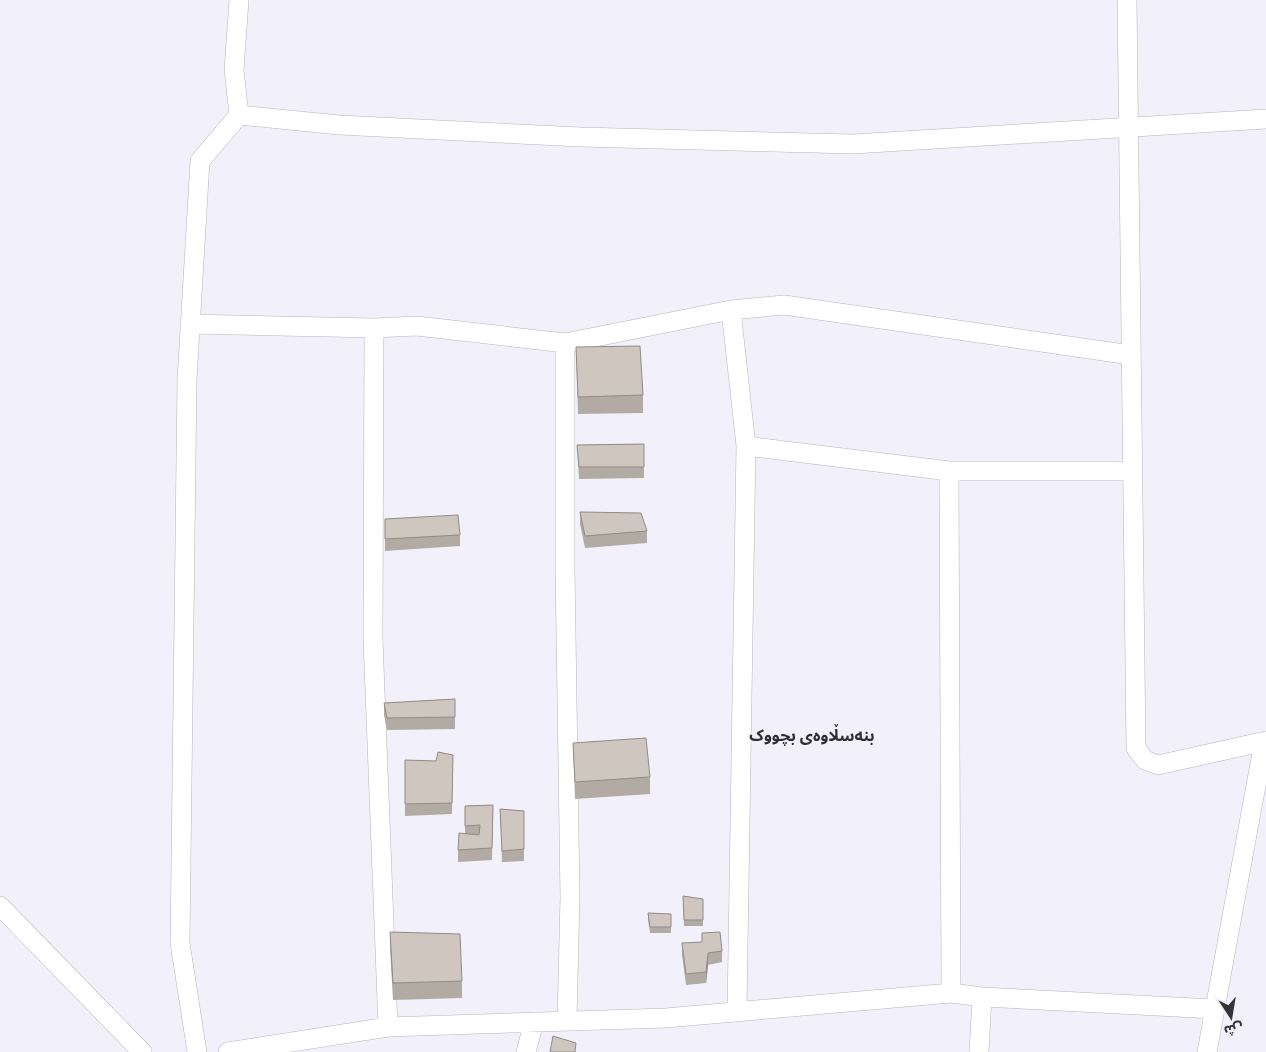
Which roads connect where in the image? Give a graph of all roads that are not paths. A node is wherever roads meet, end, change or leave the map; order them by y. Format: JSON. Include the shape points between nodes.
{"nodes":[{"id":1,"x":239,"y":0,"type":"edge"},
{"id":2,"x":1126,"y":0,"type":"edge"},
{"id":3,"x":239,"y":115,"type":"junction"},
{"id":4,"x":1266,"y":119,"type":"edge"},
{"id":5,"x":1128,"y":128,"type":"junction"},
{"id":6,"x":731,"y":310,"type":"junction"},
{"id":7,"x":190,"y":324,"type":"junction"},
{"id":8,"x":374,"y":328,"type":"junction"},
{"id":9,"x":565,"y":343,"type":"junction"},
{"id":10,"x":1131,"y":355,"type":"junction"},
{"id":11,"x":746,"y":446,"type":"junction"},
{"id":12,"x":949,"y":471,"type":"junction"},
{"id":13,"x":1133,"y":471,"type":"junction"},
{"id":14,"x":1265,"y":741,"type":"edge"},
{"id":15,"x":0,"y":906,"type":"edge"},
{"id":16,"x":950,"y":993,"type":"junction"},
{"id":17,"x":982,"y":997,"type":"junction"},
{"id":18,"x":1215,"y":1009,"type":"junction"},
{"id":19,"x":737,"y":1012,"type":"junction"},
{"id":20,"x":567,"y":1021,"type":"junction"},
{"id":21,"x":534,"y":1022,"type":"junction"},
{"id":22,"x":388,"y":1027,"type":"junction"},
{"id":23,"x":142,"y":1052,"type":"edge"},
{"id":24,"x":197,"y":1052,"type":"edge"},
{"id":25,"x":228,"y":1052,"type":"edge"},
{"id":26,"x":526,"y":1052,"type":"edge"},
{"id":27,"x":979,"y":1052,"type":"edge"},
{"id":28,"x":1207,"y":1052,"type":"edge"}],
"edges":[{"from":1,"to":3,"type":"street","via":[[234,70]]},
{"from":2,"to":5,"type":"street"},
{"from":3,"to":5,"type":"street","via":[[339,125],[571,136],[853,144]]},
{"from":3,"to":7,"type":"street","via":[[200,161]]},
{"from":4,"to":5,"type":"street"},
{"from":5,"to":10,"type":"street"},
{"from":6,"to":9,"type":"street"},
{"from":6,"to":10,"type":"street","via":[[784,305]]},
{"from":6,"to":11,"type":"street"},
{"from":7,"to":8,"type":"street"},
{"from":7,"to":24,"type":"street","via":[[180,943]]},
{"from":8,"to":9,"type":"street","via":[[417,326]]},
{"from":8,"to":22,"type":"street","via":[[373,638]]},
{"from":9,"to":20,"type":"street","via":[[570,897]]},
{"from":10,"to":13,"type":"street"},
{"from":11,"to":12,"type":"street"},
{"from":11,"to":19,"type":"street"},
{"from":12,"to":13,"type":"street"},
{"from":12,"to":16,"type":"street"},
{"from":13,"to":14,"type":"street","via":[[1136,748],[1145,760],[1158,765]]},
{"from":14,"to":18,"type":"street"},
{"from":15,"to":23,"type":"street"},
{"from":16,"to":17,"type":"street"},
{"from":16,"to":19,"type":"street"},
{"from":17,"to":18,"type":"street"},
{"from":17,"to":27,"type":"street"},
{"from":18,"to":28,"type":"street"},
{"from":19,"to":20,"type":"street"},
{"from":20,"to":21,"type":"street"},
{"from":21,"to":22,"type":"street"},
{"from":21,"to":26,"type":"street"},
{"from":22,"to":25,"type":"street"}]}
